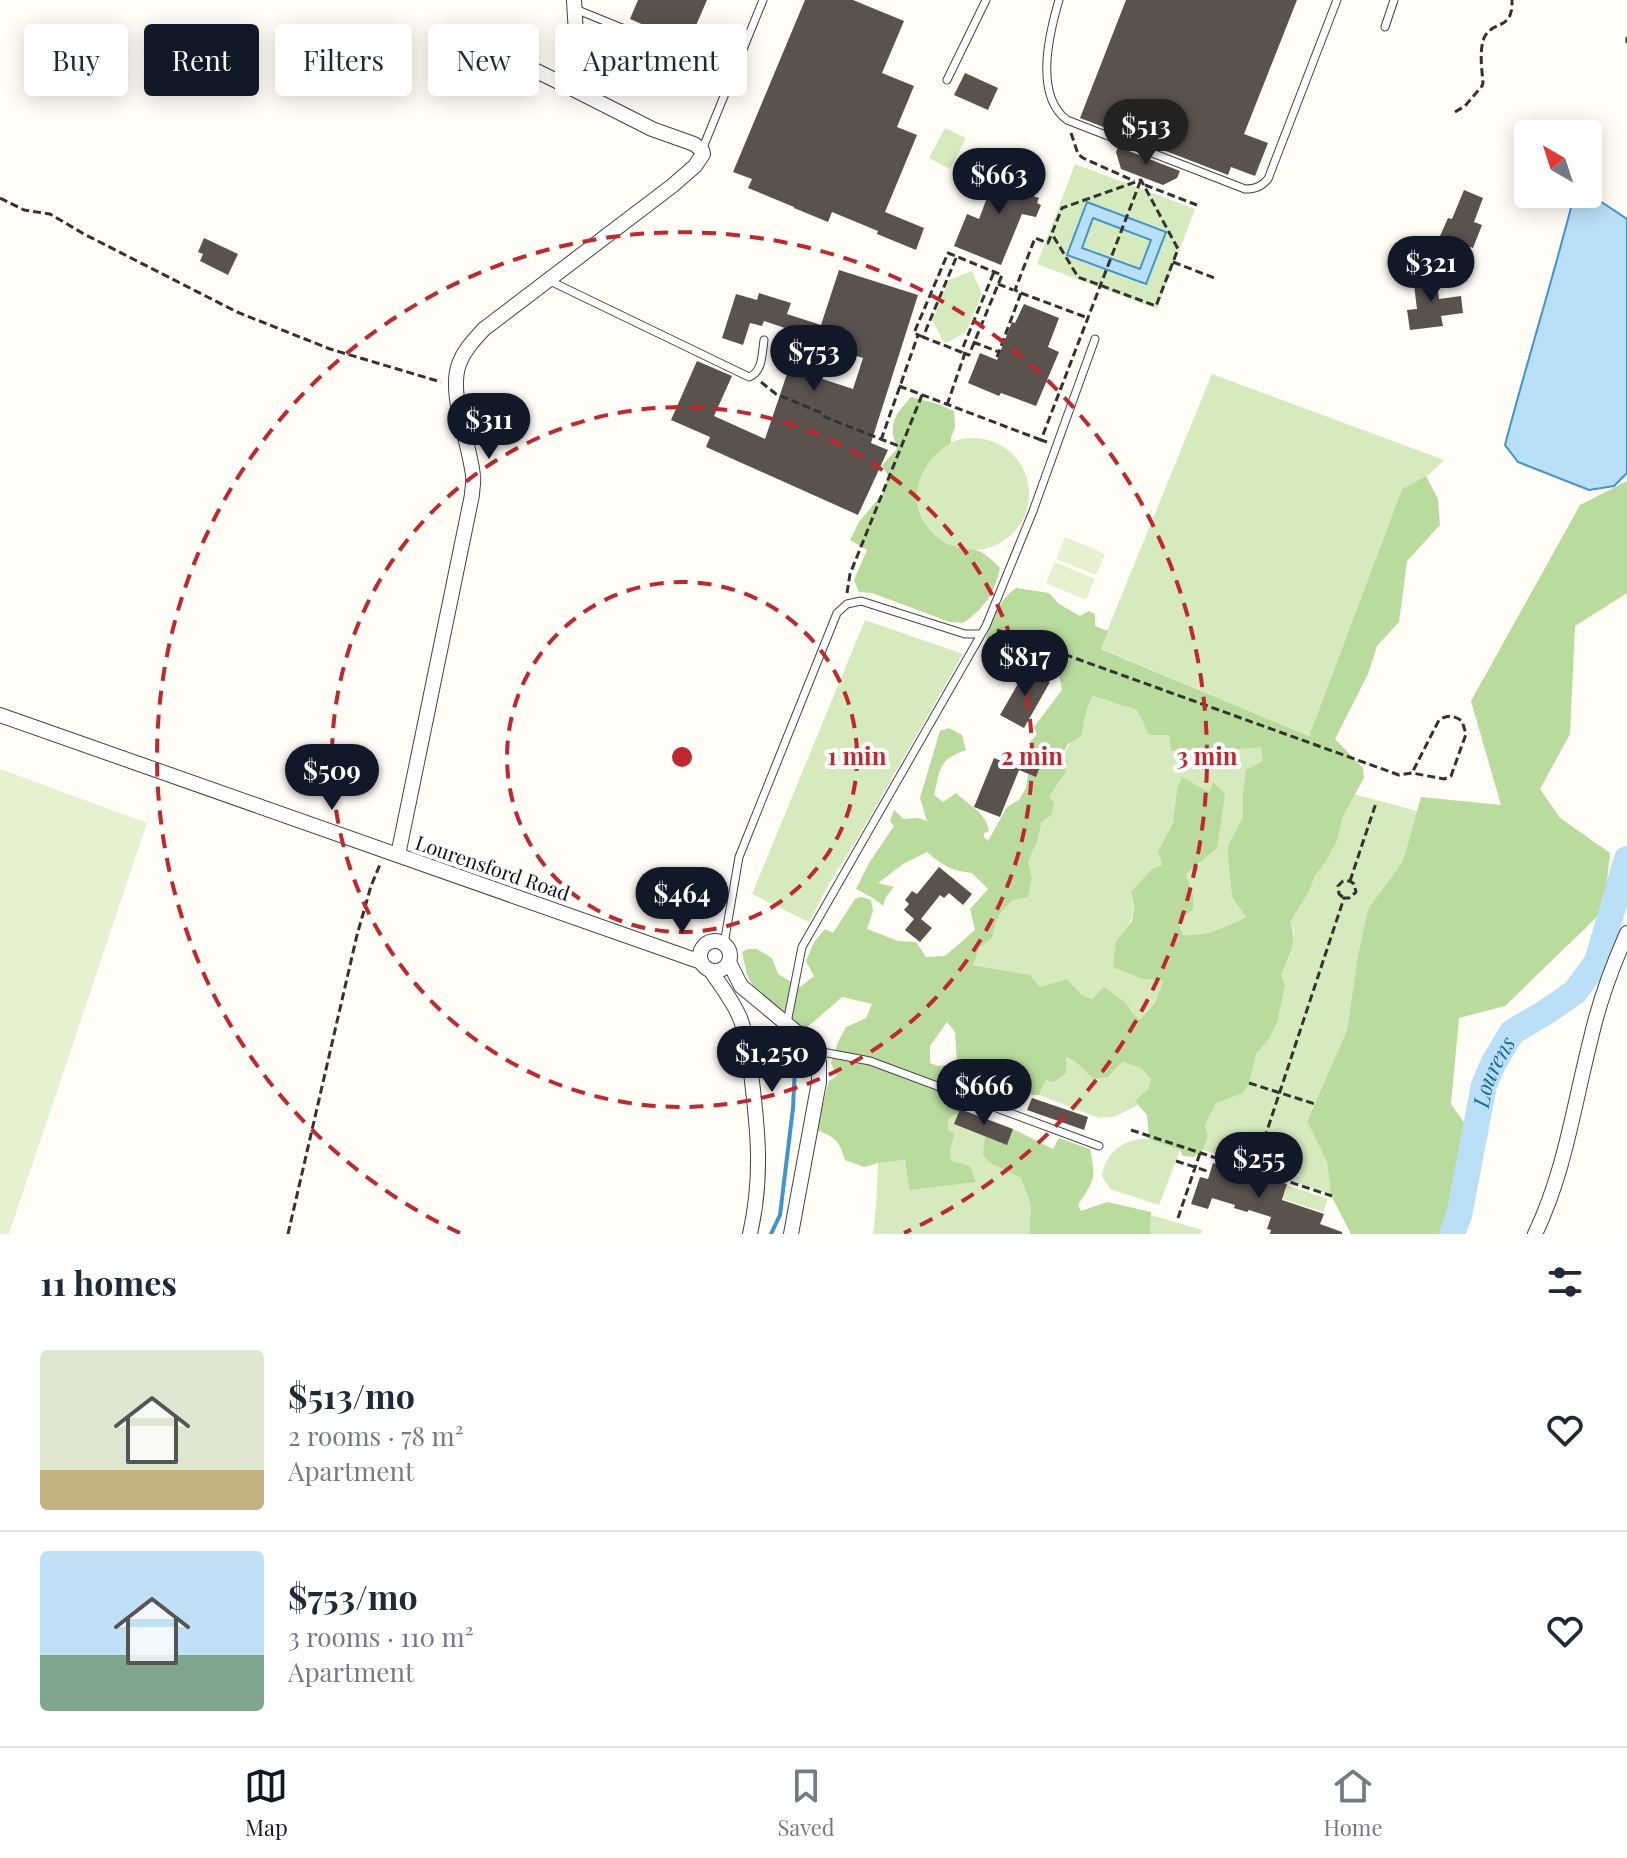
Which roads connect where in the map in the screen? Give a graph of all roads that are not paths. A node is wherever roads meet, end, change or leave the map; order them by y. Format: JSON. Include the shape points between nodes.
{"nodes":[{"id":1,"x":763,"y":0,"type":"edge"},
{"id":2,"x":986,"y":0,"type":"edge"},
{"id":3,"x":1059,"y":0,"type":"edge"},
{"id":4,"x":1337,"y":0,"type":"edge"},
{"id":5,"x":1394,"y":0,"type":"edge"},
{"id":6,"x":575,"y":5,"type":"edge"},
{"id":7,"x":617,"y":24,"type":"edge"},
{"id":8,"x":1385,"y":27,"type":"dead end"},
{"id":9,"x":747,"y":39,"type":"edge"},
{"id":10,"x":947,"y":80,"type":"dead end"},
{"id":11,"x":587,"y":96,"type":"edge"},
{"id":12,"x":724,"y":96,"type":"edge"},
{"id":13,"x":702,"y":150,"type":"junction"},
{"id":14,"x":548,"y":280,"type":"junction"},
{"id":15,"x":1095,"y":339,"type":"dead end"},
{"id":16,"x":764,"y":340,"type":"dead end"},
{"id":17,"x":981,"y":634,"type":"junction"},
{"id":18,"x":0,"y":715,"type":"edge"},
{"id":19,"x":391,"y":853,"type":"junction"},
{"id":20,"x":1627,"y":933,"type":"edge"},
{"id":21,"x":724,"y":944,"type":"junction"},
{"id":22,"x":729,"y":962,"type":"junction"},
{"id":23,"x":706,"y":966,"type":"junction"},
{"id":24,"x":787,"y":1023,"type":"junction"},
{"id":25,"x":815,"y":1050,"type":"junction"},
{"id":26,"x":1099,"y":1146,"type":"dead end"},
{"id":27,"x":750,"y":1234,"type":"edge"},
{"id":28,"x":791,"y":1234,"type":"edge"},
{"id":29,"x":1535,"y":1234,"type":"edge"}],
"edges":[{"from":1,"to":9,"type":"lane"},
{"from":2,"to":10,"type":"lane"},
{"from":3,"to":4,"type":"lane","via":[[1049,43],[1048,86],[1065,119],[1245,189],[1268,179]]},
{"from":5,"to":8,"type":"lane"},
{"from":6,"to":7,"type":"lane"},
{"from":11,"to":13,"type":"street"},
{"from":12,"to":13,"type":"lane"},
{"from":13,"to":14,"type":"street","via":[[701,158],[672,186]]},
{"from":14,"to":16,"type":"lane","via":[[749,377],[758,371]]},
{"from":14,"to":19,"type":"street","via":[[484,329],[458,367],[472,495]]},
{"from":15,"to":17,"type":"lane","via":[[1033,511]]},
{"from":17,"to":21,"type":"lane","via":[[965,634],[869,602],[842,608],[739,857]]},
{"from":17,"to":24,"type":"lane","via":[[802,947]]},
{"from":18,"to":19,"type":"street","name":"Lourensford Road"},
{"from":19,"to":23,"type":"street","name":"Lourensford Road"},
{"from":20,"to":29,"type":"street","via":[[1591,1036],[1565,1154]]},
{"from":21,"to":22,"type":"street"},
{"from":21,"to":23,"type":"street","via":[[705,945],[700,955]]},
{"from":22,"to":23,"type":"street","via":[[718,971]]},
{"from":22,"to":24,"type":"street","via":[[741,986]]},
{"from":23,"to":27,"type":"street","via":[[730,998],[746,1037],[759,1163]]},
{"from":24,"to":25,"type":"street"},
{"from":25,"to":26,"type":"lane","via":[[870,1061]]},
{"from":25,"to":28,"type":"street","via":[[819,1082]]}]}
